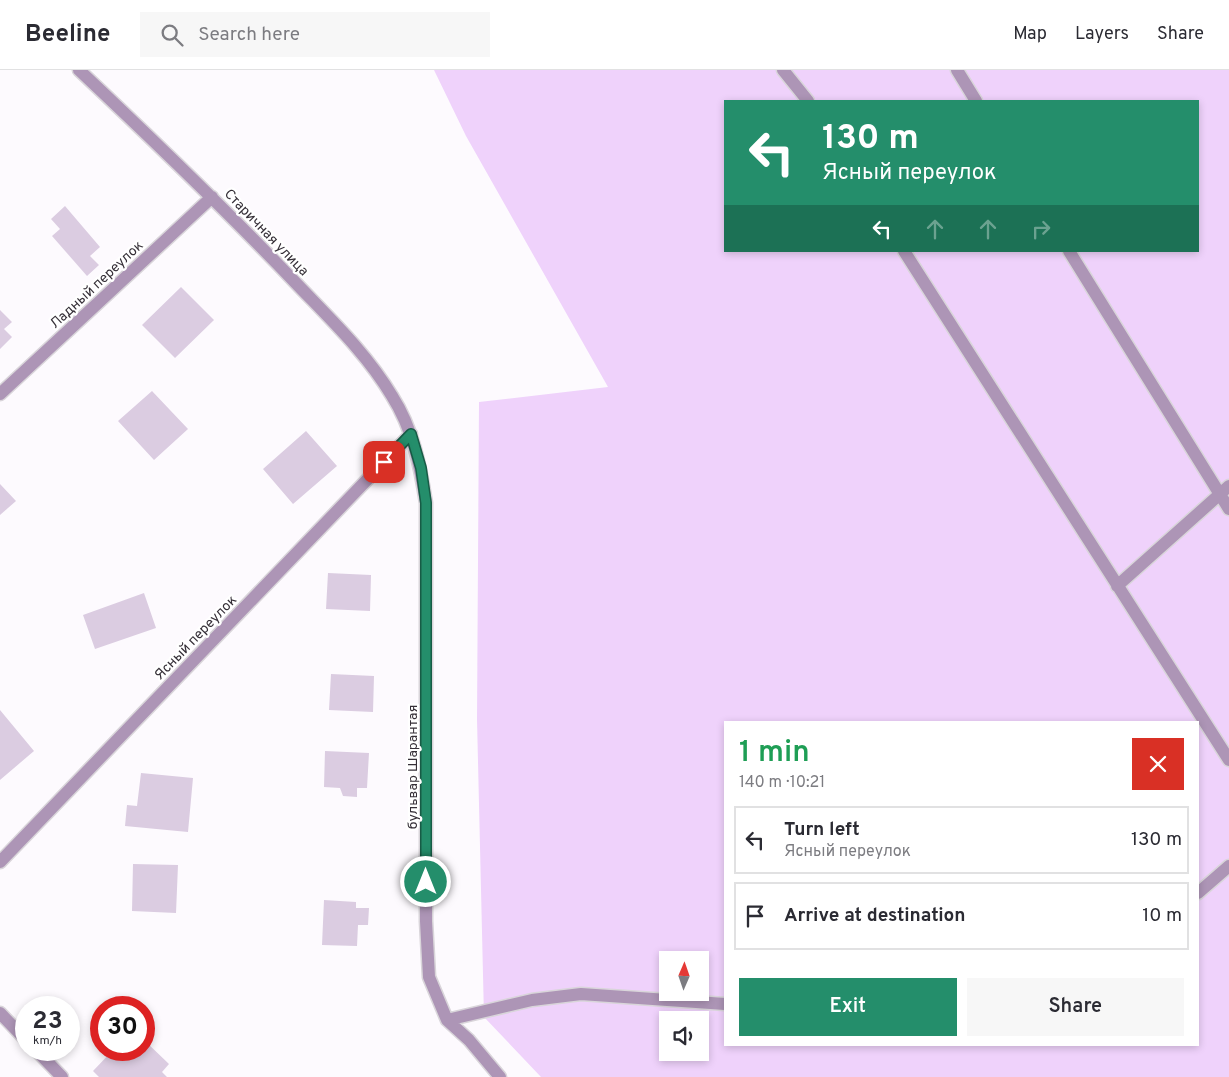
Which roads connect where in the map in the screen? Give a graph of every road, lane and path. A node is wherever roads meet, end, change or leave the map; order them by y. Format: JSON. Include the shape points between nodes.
{"nodes":[{"id":1,"x":79,"y":70,"type":"edge"},
{"id":2,"x":783,"y":70,"type":"edge"},
{"id":3,"x":957,"y":70,"type":"edge"},
{"id":4,"x":807,"y":100,"type":"edge"},
{"id":5,"x":975,"y":100,"type":"edge"},
{"id":6,"x":212,"y":196,"type":"junction"},
{"id":7,"x":905,"y":252,"type":"edge"},
{"id":8,"x":1070,"y":252,"type":"edge"},
{"id":9,"x":0,"y":394,"type":"edge"},
{"id":10,"x":411,"y":434,"type":"junction"},
{"id":11,"x":1229,"y":486,"type":"edge"},
{"id":12,"x":1229,"y":510,"type":"edge"},
{"id":13,"x":1117,"y":586,"type":"junction"},
{"id":14,"x":1229,"y":760,"type":"edge"},
{"id":15,"x":0,"y":862,"type":"edge"},
{"id":16,"x":1229,"y":866,"type":"edge"},
{"id":17,"x":1199,"y":892,"type":"edge"},
{"id":18,"x":724,"y":1004,"type":"edge"},
{"id":19,"x":0,"y":1013,"type":"edge"},
{"id":20,"x":448,"y":1020,"type":"junction"},
{"id":21,"x":15,"y":1029,"type":"edge"},
{"id":22,"x":47,"y":1061,"type":"edge"},
{"id":23,"x":62,"y":1077,"type":"edge"},
{"id":24,"x":500,"y":1077,"type":"edge"}],
"edges":[{"from":1,"to":6,"type":"street","name":"Старичная улица"},
{"from":2,"to":4,"type":"street"},
{"from":3,"to":5,"type":"street"},
{"from":6,"to":9,"type":"street","name":"Ладный переулок"},
{"from":6,"to":10,"type":"street","name":"Старичная улица","via":[[367,360],[393,396]]},
{"from":7,"to":13,"type":"street"},
{"from":8,"to":12,"type":"street"},
{"from":10,"to":15,"type":"street","name":"Ясный переулок"},
{"from":10,"to":20,"type":"street","name":"бульвар Шарантая","via":[[421,468],[426,503],[428,977]]},
{"from":11,"to":13,"type":"street"},
{"from":13,"to":14,"type":"street"},
{"from":16,"to":17,"type":"street"},
{"from":18,"to":20,"type":"street","via":[[581,994],[532,1000]]},
{"from":19,"to":21,"type":"street"},
{"from":20,"to":24,"type":"street","name":"бульвар Шарантая"},
{"from":22,"to":23,"type":"street"}]}
